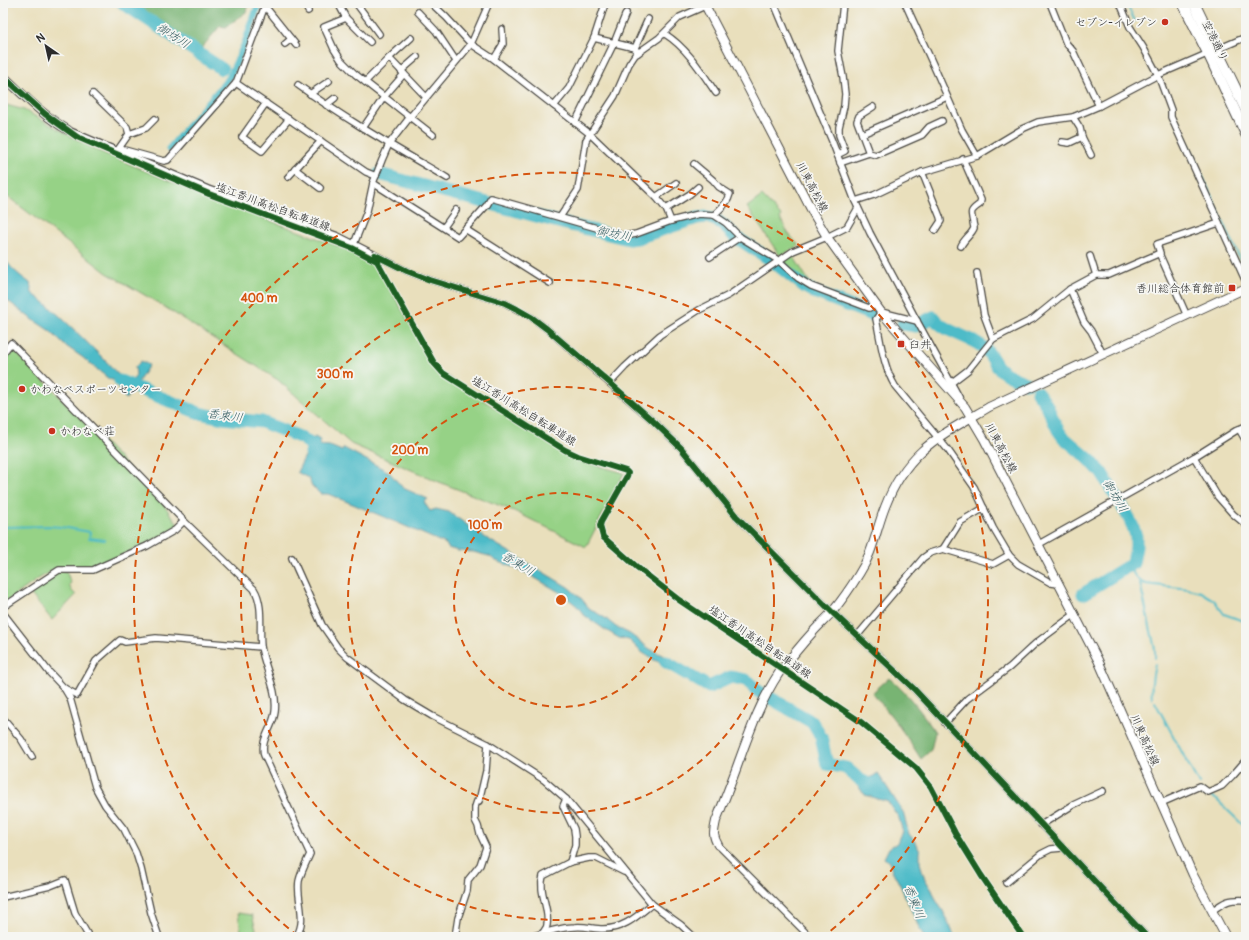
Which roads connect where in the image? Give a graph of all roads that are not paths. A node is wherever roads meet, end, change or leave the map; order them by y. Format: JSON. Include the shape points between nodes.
{"nodes":[{"id":1,"x":304,"y":3,"type":"edge"},
{"id":2,"x":338,"y":3,"type":"edge"},
{"id":3,"x":356,"y":3,"type":"edge"},
{"id":4,"x":431,"y":3,"type":"edge"},
{"id":5,"x":489,"y":3,"type":"edge"},
{"id":6,"x":774,"y":3,"type":"edge"},
{"id":7,"x":843,"y":3,"type":"edge"},
{"id":8,"x":905,"y":3,"type":"edge"},
{"id":9,"x":1050,"y":3,"type":"edge"},
{"id":10,"x":1120,"y":3,"type":"edge"},
{"id":11,"x":1183,"y":3,"type":"edge"},
{"id":12,"x":1194,"y":3,"type":"edge"},
{"id":13,"x":264,"y":4,"type":"edge"},
{"id":14,"x":605,"y":4,"type":"edge"},
{"id":15,"x":705,"y":5,"type":"edge"},
{"id":16,"x":308,"y":11,"type":"dead end"},
{"id":17,"x":418,"y":12,"type":"dead end"},
{"id":18,"x":626,"y":13,"type":"dead end"},
{"id":19,"x":346,"y":18,"type":"junction"},
{"id":20,"x":648,"y":19,"type":"dead end"},
{"id":21,"x":502,"y":29,"type":"dead end"},
{"id":22,"x":379,"y":34,"type":"dead end"},
{"id":23,"x":664,"y":34,"type":"junction"},
{"id":24,"x":1246,"y":37,"type":"edge"},
{"id":25,"x":411,"y":38,"type":"dead end"},
{"id":26,"x":594,"y":38,"type":"junction"},
{"id":27,"x":291,"y":39,"type":"junction"},
{"id":28,"x":370,"y":42,"type":"dead end"},
{"id":29,"x":614,"y":43,"type":"junction"},
{"id":30,"x":285,"y":44,"type":"dead end"},
{"id":31,"x":470,"y":44,"type":"junction"},
{"id":32,"x":296,"y":46,"type":"dead end"},
{"id":33,"x":636,"y":50,"type":"junction"},
{"id":34,"x":1213,"y":51,"type":"junction"},
{"id":35,"x":417,"y":57,"type":"dead end"},
{"id":36,"x":389,"y":58,"type":"junction"},
{"id":37,"x":494,"y":59,"type":"junction"},
{"id":38,"x":456,"y":61,"type":"junction"},
{"id":39,"x":403,"y":72,"type":"junction"},
{"id":40,"x":1158,"y":75,"type":"junction"},
{"id":41,"x":3,"y":76,"type":"edge"},
{"id":42,"x":329,"y":82,"type":"dead end"},
{"id":43,"x":365,"y":82,"type":"junction"},
{"id":44,"x":236,"y":83,"type":"junction"},
{"id":45,"x":298,"y":85,"type":"dead end"},
{"id":46,"x":93,"y":94,"type":"dead end"},
{"id":47,"x":310,"y":94,"type":"junction"},
{"id":48,"x":716,"y":94,"type":"dead end"},
{"id":49,"x":384,"y":97,"type":"junction"},
{"id":50,"x":426,"y":97,"type":"junction"},
{"id":51,"x":947,"y":97,"type":"junction"},
{"id":52,"x":335,"y":98,"type":"dead end"},
{"id":53,"x":266,"y":103,"type":"junction"},
{"id":54,"x":326,"y":105,"type":"junction"},
{"id":55,"x":554,"y":106,"type":"junction"},
{"id":56,"x":1099,"y":106,"type":"junction"},
{"id":57,"x":873,"y":107,"type":"dead end"},
{"id":58,"x":1246,"y":110,"type":"edge"},
{"id":59,"x":410,"y":117,"type":"junction"},
{"id":60,"x":1074,"y":117,"type":"junction"},
{"id":61,"x":155,"y":119,"type":"dead end"},
{"id":62,"x":289,"y":119,"type":"junction"},
{"id":63,"x":942,"y":121,"type":"dead end"},
{"id":64,"x":575,"y":123,"type":"junction"},
{"id":65,"x":363,"y":128,"type":"junction"},
{"id":66,"x":68,"y":130,"type":"joint"},
{"id":67,"x":129,"y":134,"type":"junction"},
{"id":68,"x":590,"y":134,"type":"junction"},
{"id":69,"x":862,"y":134,"type":"junction"},
{"id":70,"x":1246,"y":134,"type":"edge"},
{"id":71,"x":434,"y":135,"type":"dead end"},
{"id":72,"x":1082,"y":137,"type":"junction"},
{"id":73,"x":321,"y":141,"type":"junction"},
{"id":74,"x":1062,"y":142,"type":"dead end"},
{"id":75,"x":389,"y":144,"type":"junction"},
{"id":76,"x":117,"y":151,"type":"junction"},
{"id":77,"x":869,"y":153,"type":"junction"},
{"id":78,"x":837,"y":155,"type":"junction"},
{"id":79,"x":1091,"y":155,"type":"dead end"},
{"id":80,"x":977,"y":156,"type":"junction"},
{"id":81,"x":963,"y":159,"type":"junction"},
{"id":82,"x":840,"y":163,"type":"junction"},
{"id":83,"x":694,"y":164,"type":"dead end"},
{"id":84,"x":295,"y":169,"type":"junction"},
{"id":85,"x":922,"y":172,"type":"junction"},
{"id":86,"x":376,"y":176,"type":"junction"},
{"id":87,"x":288,"y":177,"type":"dead end"},
{"id":88,"x":446,"y":178,"type":"dead end"},
{"id":89,"x":373,"y":183,"type":"junction"},
{"id":90,"x":676,"y":183,"type":"dead end"},
{"id":91,"x":698,"y":187,"type":"dead end"},
{"id":92,"x":320,"y":188,"type":"dead end"},
{"id":93,"x":656,"y":197,"type":"junction"},
{"id":94,"x":855,"y":201,"type":"junction"},
{"id":95,"x":858,"y":208,"type":"junction"},
{"id":96,"x":666,"y":209,"type":"junction"},
{"id":97,"x":456,"y":210,"type":"dead end"},
{"id":98,"x":714,"y":215,"type":"junction"},
{"id":99,"x":560,"y":217,"type":"junction"},
{"id":100,"x":671,"y":221,"type":"junction"},
{"id":101,"x":1219,"y":223,"type":"junction"},
{"id":102,"x":444,"y":227,"type":"junction"},
{"id":103,"x":465,"y":229,"type":"junction"},
{"id":104,"x":935,"y":230,"type":"dead end"},
{"id":105,"x":827,"y":237,"type":"junction"},
{"id":106,"x":738,"y":238,"type":"junction"},
{"id":107,"x":354,"y":244,"type":"junction"},
{"id":108,"x":961,"y":246,"type":"dead end"},
{"id":109,"x":1159,"y":254,"type":"junction"},
{"id":110,"x":1090,"y":256,"type":"dead end"},
{"id":111,"x":710,"y":257,"type":"dead end"},
{"id":112,"x":776,"y":263,"type":"junction"},
{"id":113,"x":977,"y":273,"type":"dead end"},
{"id":114,"x":1096,"y":275,"type":"junction"},
{"id":115,"x":1246,"y":282,"type":"edge"},
{"id":116,"x":550,"y":283,"type":"dead end"},
{"id":117,"x":1246,"y":288,"type":"edge"},
{"id":118,"x":1070,"y":289,"type":"junction"},
{"id":119,"x":876,"y":304,"type":"junction"},
{"id":120,"x":881,"y":312,"type":"junction"},
{"id":121,"x":1187,"y":316,"type":"junction"},
{"id":122,"x":917,"y":321,"type":"junction"},
{"id":123,"x":992,"y":339,"type":"junction"},
{"id":124,"x":3,"y":353,"type":"edge"},
{"id":125,"x":1103,"y":354,"type":"junction"},
{"id":126,"x":610,"y":383,"type":"junction"},
{"id":127,"x":951,"y":383,"type":"junction"},
{"id":128,"x":965,"y":408,"type":"junction"},
{"id":129,"x":972,"y":417,"type":"junction"},
{"id":130,"x":1246,"y":426,"type":"edge"},
{"id":131,"x":1240,"y":429,"type":"junction"},
{"id":132,"x":938,"y":438,"type":"junction"},
{"id":133,"x":1246,"y":441,"type":"edge"},
{"id":134,"x":1194,"y":457,"type":"junction"},
{"id":135,"x":984,"y":508,"type":"junction"},
{"id":136,"x":184,"y":521,"type":"junction"},
{"id":137,"x":1246,"y":525,"type":"edge"},
{"id":138,"x":1039,"y":544,"type":"junction"},
{"id":139,"x":943,"y":549,"type":"junction"},
{"id":140,"x":1009,"y":555,"type":"junction"},
{"id":141,"x":292,"y":558,"type":"dead end"},
{"id":142,"x":1060,"y":584,"type":"junction"},
{"id":143,"x":3,"y":607,"type":"edge"},
{"id":144,"x":832,"y":612,"type":"junction"},
{"id":145,"x":3,"y":613,"type":"edge"},
{"id":146,"x":1075,"y":614,"type":"junction"},
{"id":147,"x":857,"y":636,"type":"junction"},
{"id":148,"x":261,"y":647,"type":"junction"},
{"id":149,"x":64,"y":688,"type":"junction"},
{"id":150,"x":3,"y":718,"type":"edge"},
{"id":151,"x":945,"y":723,"type":"junction"},
{"id":152,"x":488,"y":744,"type":"junction"},
{"id":153,"x":32,"y":757,"type":"dead end"},
{"id":154,"x":1246,"y":760,"type":"edge"},
{"id":155,"x":1102,"y":791,"type":"dead end"},
{"id":156,"x":566,"y":799,"type":"junction"},
{"id":157,"x":1161,"y":803,"type":"junction"},
{"id":158,"x":1041,"y":825,"type":"junction"},
{"id":159,"x":718,"y":845,"type":"joint"},
{"id":160,"x":1062,"y":848,"type":"junction"},
{"id":161,"x":570,"y":862,"type":"junction"},
{"id":162,"x":627,"y":874,"type":"junction"},
{"id":163,"x":1006,"y":883,"type":"dead end"},
{"id":164,"x":3,"y":897,"type":"edge"},
{"id":165,"x":1246,"y":900,"type":"edge"},
{"id":166,"x":652,"y":904,"type":"junction"},
{"id":167,"x":1212,"y":911,"type":"junction"},
{"id":168,"x":543,"y":933,"type":"junction"},
{"id":169,"x":89,"y":937,"type":"edge"},
{"id":170,"x":159,"y":937,"type":"edge"},
{"id":171,"x":296,"y":937,"type":"edge"},
{"id":172,"x":455,"y":937,"type":"edge"},
{"id":173,"x":530,"y":937,"type":"edge"},
{"id":174,"x":694,"y":937,"type":"edge"},
{"id":175,"x":810,"y":937,"type":"edge"},
{"id":176,"x":1146,"y":937,"type":"edge"},
{"id":177,"x":1226,"y":937,"type":"edge"}],
"edges":[{"from":1,"to":16,"type":"street"},
{"from":2,"to":19,"type":"street"},
{"from":3,"to":22,"type":"street"},
{"from":4,"to":31,"type":"street"},
{"from":5,"to":31,"type":"street"},
{"from":6,"to":78,"type":"street"},
{"from":7,"to":78,"type":"street","via":[[838,51],[845,94],[839,135],[845,151]]},
{"from":8,"to":51,"type":"street"},
{"from":9,"to":56,"type":"street","via":[[1066,43],[1073,52]]},
{"from":10,"to":40,"type":"street","via":[[1130,27]]},
{"from":11,"to":34,"type":"highway","name":"空港通り"},
{"from":12,"to":34,"type":"highway","name":"空港通り"},
{"from":13,"to":27,"type":"street"},
{"from":13,"to":44,"type":"street"},
{"from":14,"to":26,"type":"street"},
{"from":15,"to":23,"type":"street","via":[[680,17]]},
{"from":15,"to":105,"type":"main road","name":"川東高松線"},
{"from":17,"to":38,"type":"street","via":[[436,31]]},
{"from":18,"to":29,"type":"street"},
{"from":19,"to":28,"type":"street"},
{"from":19,"to":43,"type":"street","via":[[324,27],[342,60]]},
{"from":20,"to":33,"type":"street"},
{"from":21,"to":37,"type":"street","via":[[502,44]]},
{"from":23,"to":33,"type":"street"},
{"from":23,"to":48,"type":"street","via":[[685,50]]},
{"from":24,"to":34,"type":"street"},
{"from":25,"to":36,"type":"street"},
{"from":26,"to":29,"type":"street"},
{"from":26,"to":55,"type":"street","via":[[569,88]]},
{"from":27,"to":30,"type":"street"},
{"from":27,"to":32,"type":"street"},
{"from":29,"to":33,"type":"street"},
{"from":29,"to":64,"type":"street"},
{"from":31,"to":37,"type":"street"},
{"from":31,"to":38,"type":"street"},
{"from":33,"to":68,"type":"street","via":[[615,96]]},
{"from":34,"to":40,"type":"street"},
{"from":34,"to":58,"type":"highway","name":"空港通り"},
{"from":34,"to":70,"type":"highway","name":"空港通り"},
{"from":35,"to":39,"type":"street"},
{"from":36,"to":39,"type":"street"},
{"from":36,"to":43,"type":"street"},
{"from":37,"to":55,"type":"street"},
{"from":38,"to":50,"type":"street"},
{"from":39,"to":49,"type":"street"},
{"from":39,"to":50,"type":"street"},
{"from":40,"to":56,"type":"street"},
{"from":40,"to":101,"type":"street","via":[[1171,110],[1171,117]]},
{"from":41,"to":66,"type":"main road","via":[[45,114]]},
{"from":42,"to":47,"type":"street"},
{"from":43,"to":49,"type":"street"},
{"from":44,"to":53,"type":"street"},
{"from":44,"to":76,"type":"street","via":[[168,160],[121,149]]},
{"from":45,"to":47,"type":"street"},
{"from":46,"to":67,"type":"street","via":[[127,127]]},
{"from":47,"to":54,"type":"street"},
{"from":49,"to":59,"type":"street"},
{"from":49,"to":65,"type":"street"},
{"from":50,"to":59,"type":"street"},
{"from":51,"to":69,"type":"street"},
{"from":51,"to":80,"type":"street"},
{"from":52,"to":54,"type":"street"},
{"from":53,"to":62,"type":"street"},
{"from":53,"to":62,"type":"street","via":[[242,137],[262,151]]},
{"from":54,"to":65,"type":"street"},
{"from":55,"to":64,"type":"street"},
{"from":56,"to":60,"type":"street"},
{"from":57,"to":69,"type":"street","via":[[859,116],[857,121]]},
{"from":59,"to":71,"type":"street"},
{"from":59,"to":75,"type":"street"},
{"from":60,"to":72,"type":"street"},
{"from":60,"to":80,"type":"street","via":[[1038,122]]},
{"from":61,"to":67,"type":"street","via":[[146,128]]},
{"from":62,"to":73,"type":"street"},
{"from":63,"to":77,"type":"street","via":[[922,135],[876,155]]},
{"from":64,"to":68,"type":"street"},
{"from":65,"to":75,"type":"street"},
{"from":66,"to":76,"type":"street"},
{"from":67,"to":76,"type":"street"},
{"from":68,"to":93,"type":"street"},
{"from":68,"to":99,"type":"street","via":[[586,140],[578,190]]},
{"from":69,"to":77,"type":"street"},
{"from":72,"to":74,"type":"street","via":[[1069,143]]},
{"from":72,"to":79,"type":"street"},
{"from":73,"to":84,"type":"street"},
{"from":73,"to":86,"type":"street"},
{"from":75,"to":86,"type":"street"},
{"from":75,"to":88,"type":"street"},
{"from":76,"to":107,"type":"street","via":[[208,189]]},
{"from":77,"to":82,"type":"street"},
{"from":78,"to":82,"type":"street"},
{"from":80,"to":81,"type":"street"},
{"from":81,"to":85,"type":"street"},
{"from":81,"to":108,"type":"street","via":[[981,200],[970,214],[974,229]]},
{"from":82,"to":94,"type":"street"},
{"from":83,"to":98,"type":"street","via":[[730,194]]},
{"from":84,"to":87,"type":"street"},
{"from":84,"to":92,"type":"street"},
{"from":85,"to":94,"type":"street","via":[[874,195]]},
{"from":85,"to":104,"type":"street","via":[[940,217],[941,222]]},
{"from":86,"to":89,"type":"street"},
{"from":89,"to":102,"type":"street"},
{"from":89,"to":107,"type":"street","via":[[367,211]]},
{"from":90,"to":93,"type":"street"},
{"from":91,"to":96,"type":"street"},
{"from":93,"to":96,"type":"street"},
{"from":94,"to":95,"type":"street"},
{"from":95,"to":105,"type":"street","via":[[847,226]]},
{"from":95,"to":122,"type":"street"},
{"from":96,"to":100,"type":"street"},
{"from":97,"to":102,"type":"street"},
{"from":98,"to":100,"type":"street","via":[[699,214]]},
{"from":98,"to":106,"type":"street","via":[[726,223]]},
{"from":99,"to":100,"type":"street","via":[[625,236]]},
{"from":99,"to":103,"type":"street","via":[[492,198]]},
{"from":101,"to":109,"type":"street","via":[[1156,244]]},
{"from":101,"to":115,"type":"street"},
{"from":102,"to":103,"type":"street","via":[[458,237]]},
{"from":103,"to":116,"type":"street"},
{"from":105,"to":112,"type":"street","via":[[793,251]]},
{"from":105,"to":119,"type":"main road","name":"川東高松線"},
{"from":106,"to":111,"type":"street"},
{"from":106,"to":112,"type":"street"},
{"from":107,"to":126,"type":"street","via":[[407,271],[505,303],[531,317]]},
{"from":109,"to":114,"type":"street","via":[[1109,275]]},
{"from":109,"to":121,"type":"street"},
{"from":110,"to":114,"type":"street"},
{"from":112,"to":119,"type":"street","via":[[811,286],[869,308]]},
{"from":112,"to":126,"type":"street","via":[[660,335]]},
{"from":113,"to":123,"type":"street","via":[[984,315]]},
{"from":114,"to":118,"type":"street"},
{"from":117,"to":121,"type":"main road"},
{"from":118,"to":123,"type":"street","via":[[1033,319]]},
{"from":118,"to":125,"type":"street","via":[[1084,322]]},
{"from":119,"to":120,"type":"main road","name":"川東高松線"},
{"from":120,"to":122,"type":"street"},
{"from":120,"to":128,"type":"main road","name":"川東高松線"},
{"from":120,"to":132,"type":"street","via":[[876,319],[889,376]]},
{"from":121,"to":125,"type":"main road"},
{"from":122,"to":127,"type":"street"},
{"from":123,"to":127,"type":"street","via":[[968,370]]},
{"from":124,"to":136,"type":"street","via":[[12,342]]},
{"from":125,"to":129,"type":"main road"},
{"from":126,"to":144,"type":"street","via":[[681,448],[736,516]]},
{"from":127,"to":128,"type":"street"},
{"from":128,"to":129,"type":"main road","name":"川東高松線"},
{"from":129,"to":132,"type":"main road"},
{"from":129,"to":138,"type":"main road","name":"川東高松線"},
{"from":130,"to":131,"type":"street"},
{"from":131,"to":133,"type":"street"},
{"from":131,"to":134,"type":"street"},
{"from":132,"to":135,"type":"street","via":[[974,487]]},
{"from":132,"to":144,"type":"main road","via":[[908,464],[898,479],[860,573]]},
{"from":134,"to":137,"type":"street","via":[[1218,497]]},
{"from":134,"to":138,"type":"street"},
{"from":135,"to":139,"type":"street","via":[[960,522]]},
{"from":135,"to":140,"type":"street"},
{"from":136,"to":143,"type":"street","via":[[175,530],[147,546],[93,570],[59,570]]},
{"from":136,"to":148,"type":"street","via":[[254,589],[259,603]]},
{"from":138,"to":142,"type":"main road","name":"川東高松線"},
{"from":139,"to":140,"type":"street","via":[[993,564]]},
{"from":139,"to":147,"type":"street","via":[[923,558]]},
{"from":140,"to":142,"type":"street","via":[[1018,564],[1051,583]]},
{"from":141,"to":152,"type":"street","via":[[322,625],[347,657],[405,700]]},
{"from":142,"to":146,"type":"main road","name":"川東高松線"},
{"from":144,"to":147,"type":"street"},
{"from":144,"to":159,"type":"main road","via":[[811,634],[772,685],[752,726],[716,821],[714,838]]},
{"from":145,"to":149,"type":"street"},
{"from":146,"to":151,"type":"street","via":[[967,699]]},
{"from":146,"to":157,"type":"main road","name":"川東高松線"},
{"from":147,"to":151,"type":"street","via":[[914,689]]},
{"from":148,"to":149,"type":"street","via":[[156,638],[125,642],[120,640],[96,661],[77,695]]},
{"from":148,"to":171,"type":"street","via":[[276,698],[274,719],[262,748],[310,854],[299,882],[302,918]]},
{"from":149,"to":170,"type":"street","via":[[74,710],[95,787],[124,829],[136,853]]},
{"from":150,"to":153,"type":"street"},
{"from":151,"to":158,"type":"street"},
{"from":152,"to":156,"type":"street","via":[[544,780]]},
{"from":152,"to":172,"type":"street","via":[[486,770],[479,801],[475,807],[475,820],[486,847],[480,865],[468,880]]},
{"from":154,"to":157,"type":"street","via":[[1222,786],[1208,792],[1200,786]]},
{"from":155,"to":158,"type":"street"},
{"from":156,"to":161,"type":"street","via":[[563,806],[575,836]]},
{"from":156,"to":162,"type":"street"},
{"from":157,"to":167,"type":"main road","name":"川東高松線"},
{"from":158,"to":160,"type":"street"},
{"from":159,"to":175,"type":"street"},
{"from":160,"to":163,"type":"street","via":[[1051,849],[1041,854]]},
{"from":160,"to":176,"type":"street"},
{"from":161,"to":162,"type":"street","via":[[596,858]]},
{"from":161,"to":168,"type":"street","via":[[543,876],[541,882],[547,926]]},
{"from":162,"to":166,"type":"street"},
{"from":164,"to":169,"type":"street","via":[[65,880],[75,913]]},
{"from":165,"to":167,"type":"street","via":[[1223,902]]},
{"from":166,"to":168,"type":"street","via":[[631,921],[619,926],[604,929],[575,926]]},
{"from":166,"to":174,"type":"street"},
{"from":167,"to":177,"type":"main road","name":"川東高松線"},
{"from":168,"to":173,"type":"street"}]}
